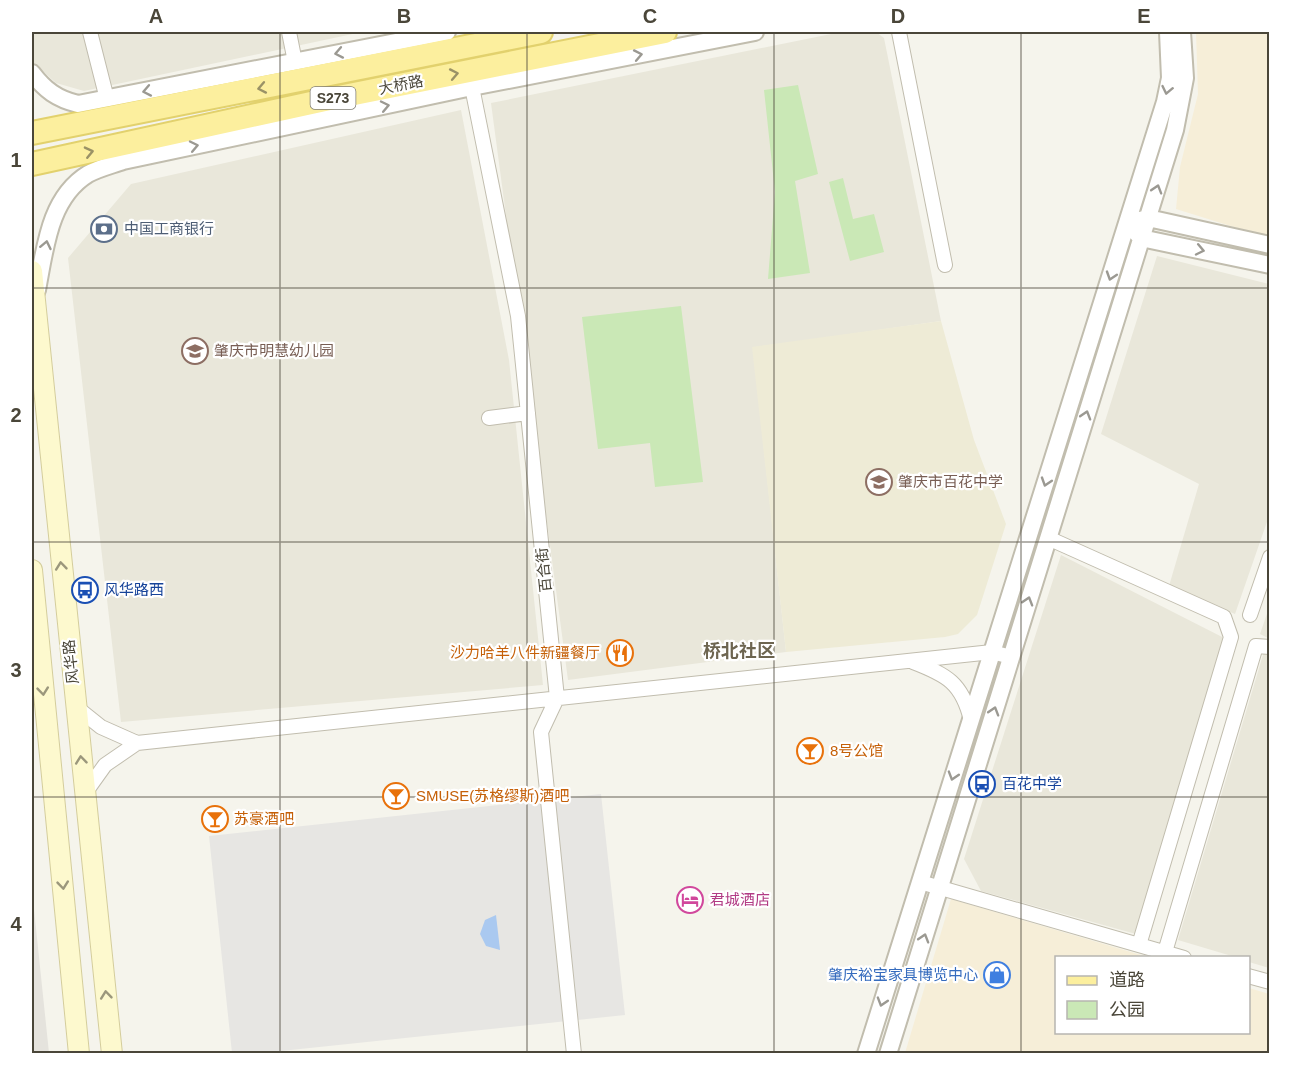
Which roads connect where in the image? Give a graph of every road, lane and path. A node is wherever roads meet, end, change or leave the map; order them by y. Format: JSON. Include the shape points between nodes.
{"nodes":[{"id":1,"x":90,"y":32,"type":"edge"},
{"id":2,"x":289,"y":32,"type":"edge"},
{"id":3,"x":447,"y":32,"type":"edge"},
{"id":4,"x":541,"y":32,"type":"edge"},
{"id":5,"x":665,"y":32,"type":"edge"},
{"id":6,"x":755,"y":32,"type":"edge"},
{"id":7,"x":899,"y":32,"type":"edge"},
{"id":8,"x":1168,"y":32,"type":"edge"},
{"id":9,"x":1182,"y":32,"type":"edge"},
{"id":10,"x":417,"y":38,"type":"junction"},
{"id":11,"x":295,"y":62,"type":"junction"},
{"id":12,"x":496,"y":66,"type":"junction"},
{"id":13,"x":581,"y":66,"type":"junction"},
{"id":14,"x":340,"y":73,"type":"junction"},
{"id":15,"x":32,"y":74,"type":"edge"},
{"id":16,"x":472,"y":87,"type":"junction"},
{"id":17,"x":334,"y":98,"type":"junction"},
{"id":18,"x":106,"y":99,"type":"junction"},
{"id":19,"x":164,"y":107,"type":"junction"},
{"id":20,"x":131,"y":114,"type":"junction"},
{"id":21,"x":93,"y":122,"type":"junction"},
{"id":22,"x":32,"y":133,"type":"edge"},
{"id":23,"x":170,"y":133,"type":"junction"},
{"id":24,"x":246,"y":135,"type":"junction"},
{"id":25,"x":32,"y":164,"type":"edge"},
{"id":26,"x":1148,"y":218,"type":"junction"},
{"id":27,"x":1128,"y":223,"type":"junction"},
{"id":28,"x":1141,"y":238,"type":"junction"},
{"id":29,"x":1269,"y":245,"type":"edge"},
{"id":30,"x":945,"y":265,"type":"dead end"},
{"id":31,"x":1269,"y":265,"type":"edge"},
{"id":32,"x":32,"y":271,"type":"edge"},
{"id":33,"x":33,"y":303,"type":"edge"},
{"id":34,"x":528,"y":413,"type":"junction"},
{"id":35,"x":489,"y":418,"type":"dead end"},
{"id":36,"x":1048,"y":538,"type":"junction"},
{"id":37,"x":1269,"y":557,"type":"edge"},
{"id":38,"x":32,"y":570,"type":"edge"},
{"id":39,"x":1250,"y":615,"type":"dead end"},
{"id":40,"x":1269,"y":647,"type":"edge"},
{"id":41,"x":992,"y":652,"type":"junction"},
{"id":42,"x":1011,"y":657,"type":"junction"},
{"id":43,"x":909,"y":660,"type":"junction"},
{"id":44,"x":557,"y":698,"type":"junction"},
{"id":45,"x":76,"y":707,"type":"junction"},
{"id":46,"x":971,"y":720,"type":"junction"},
{"id":47,"x":137,"y":744,"type":"junction"},
{"id":48,"x":85,"y":793,"type":"junction"},
{"id":49,"x":920,"y":882,"type":"junction"},
{"id":50,"x":940,"y":887,"type":"junction"},
{"id":51,"x":1139,"y":945,"type":"junction"},
{"id":52,"x":1165,"y":952,"type":"junction"},
{"id":53,"x":1180,"y":956,"type":"edge"},
{"id":54,"x":1250,"y":977,"type":"edge"},
{"id":55,"x":1269,"y":982,"type":"edge"},
{"id":56,"x":80,"y":1053,"type":"edge"},
{"id":57,"x":107,"y":1053,"type":"edge"},
{"id":58,"x":574,"y":1053,"type":"edge"},
{"id":59,"x":866,"y":1053,"type":"edge"},
{"id":60,"x":888,"y":1053,"type":"edge"}],
"edges":[{"from":1,"to":18,"type":"street"},
{"from":2,"to":11,"type":"street"},
{"from":3,"to":10,"type":"street"},
{"from":4,"to":14,"type":"main road","name":"大桥路","number":"S273"},
{"from":5,"to":12,"type":"main road","name":"大桥路","number":"S273"},
{"from":13,"to":6,"type":"street","one_way":true},
{"from":7,"to":30,"type":"street"},
{"from":8,"to":27,"type":"street","one_way":true,"via":[[1168,86]]},
{"from":26,"to":9,"type":"street","one_way":true,"via":[[1182,101]]},
{"from":10,"to":11,"type":"street","one_way":true},
{"from":10,"to":14,"type":"street"},
{"from":11,"to":18,"type":"street","one_way":true},
{"from":12,"to":13,"type":"street"},
{"from":17,"to":12,"type":"main road","name":"大桥路","number":"S273","one_way":true},
{"from":13,"to":16,"type":"street"},
{"from":14,"to":19,"type":"main road","name":"大桥路","number":"S273","one_way":true},
{"from":15,"to":18,"type":"street","via":[[49,93],[63,101],[78,104]]},
{"from":24,"to":16,"type":"street","one_way":true},
{"from":16,"to":34,"type":"street","name":"百合街","via":[[518,316]]},
{"from":17,"to":23,"type":"main road","name":"大桥路","number":"S273"},
{"from":17,"to":24,"type":"street"},
{"from":18,"to":20,"type":"street"},
{"from":18,"to":21,"type":"street"},
{"from":19,"to":20,"type":"main road","name":"大桥路","number":"S273"},
{"from":19,"to":23,"type":"main road"},
{"from":20,"to":21,"type":"main road","name":"大桥路","number":"S273"},
{"from":21,"to":22,"type":"main road","name":"大桥路","number":"S273"},
{"from":25,"to":23,"type":"main road","name":"大桥路","number":"S273","one_way":true},
{"from":33,"to":24,"type":"street","one_way":true,"via":[[52,222],[74,185],[90,173],[123,161]]},
{"from":26,"to":27,"type":"street"},
{"from":26,"to":28,"type":"street"},
{"from":26,"to":29,"type":"street"},
{"from":27,"to":28,"type":"street"},
{"from":27,"to":41,"type":"street","one_way":true},
{"from":28,"to":31,"type":"street","one_way":true},
{"from":36,"to":28,"type":"street","one_way":true},
{"from":32,"to":33,"type":"main road","name":"风华路"},
{"from":45,"to":33,"type":"main road","name":"风华路","one_way":true},
{"from":34,"to":35,"type":"street"},
{"from":34,"to":44,"type":"street","name":"百合街"},
{"from":42,"to":36,"type":"street","one_way":true},
{"from":36,"to":51,"type":"street","via":[[1224,617],[1231,637]]},
{"from":37,"to":39,"type":"street"},
{"from":38,"to":56,"type":"main road","name":"风华路","one_way":true},
{"from":40,"to":52,"type":"street","via":[[1256,646]]},
{"from":41,"to":42,"type":"street"},
{"from":41,"to":43,"type":"street"},
{"from":41,"to":46,"type":"street"},
{"from":50,"to":42,"type":"street","one_way":true},
{"from":43,"to":44,"type":"street"},
{"from":43,"to":46,"type":"street","via":[[937,671],[958,686],[967,701]]},
{"from":44,"to":47,"type":"street"},
{"from":44,"to":58,"type":"street","via":[[541,732]]},
{"from":45,"to":47,"type":"street","via":[[101,727]]},
{"from":48,"to":45,"type":"main road","name":"风华路","one_way":true},
{"from":46,"to":49,"type":"street","one_way":true},
{"from":47,"to":48,"type":"street","via":[[105,765]]},
{"from":57,"to":48,"type":"main road","name":"风华路","one_way":true},
{"from":49,"to":50,"type":"street"},
{"from":49,"to":59,"type":"street","one_way":true},
{"from":50,"to":51,"type":"street"},
{"from":60,"to":50,"type":"street","one_way":true},
{"from":51,"to":52,"type":"street"},
{"from":52,"to":53,"type":"street"},
{"from":54,"to":55,"type":"street"}]}
